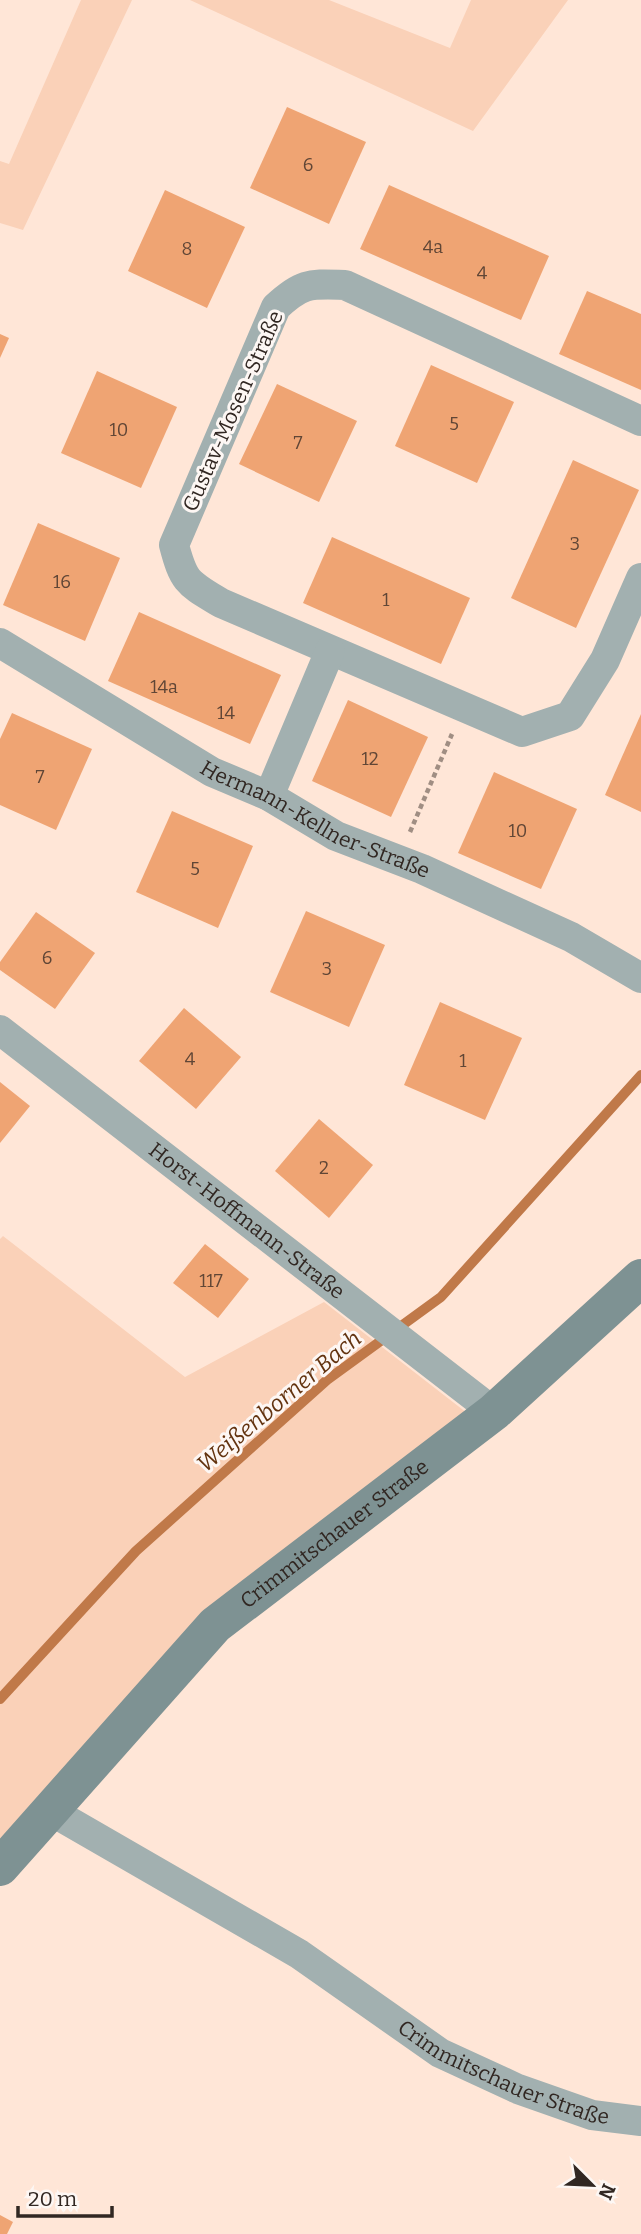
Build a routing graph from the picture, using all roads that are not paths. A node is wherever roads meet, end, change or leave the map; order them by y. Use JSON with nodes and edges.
{"nodes":[{"id":1,"x":641,"y":421,"type":"edge"},
{"id":2,"x":641,"y":578,"type":"edge"},
{"id":3,"x":0,"y":643,"type":"edge"},
{"id":4,"x":330,"y":651,"type":"junction"},
{"id":5,"x":270,"y":796,"type":"junction"},
{"id":6,"x":641,"y":978,"type":"edge"},
{"id":7,"x":0,"y":1030,"type":"edge"},
{"id":8,"x":641,"y":1278,"type":"edge"},
{"id":9,"x":494,"y":1412,"type":"junction"},
{"id":10,"x":51,"y":1811,"type":"junction"},
{"id":11,"x":0,"y":1867,"type":"edge"},
{"id":12,"x":641,"y":2121,"type":"edge"}],
"edges":[{"from":1,"to":4,"type":"street","name":"Gustav-Mosen-Straße"},
{"from":2,"to":4,"type":"street","name":"Gustav-Mosen-Straße"},
{"from":3,"to":5,"type":"street","name":"Hermann-Kellner-Straße"},
{"from":4,"to":5,"type":"street"},
{"from":5,"to":6,"type":"street","name":"Hermann-Kellner-Straße"},
{"from":7,"to":9,"type":"street","name":"Horst-Hoffmann-Straße"},
{"from":8,"to":9,"type":"main road","name":"Crimmitschauer Straße"},
{"from":9,"to":10,"type":"main road","name":"Crimmitschauer Straße"},
{"from":10,"to":11,"type":"main road","name":"Crimmitschauer Straße"},
{"from":10,"to":12,"type":"street","name":"Crimmitschauer Straße"}]}
